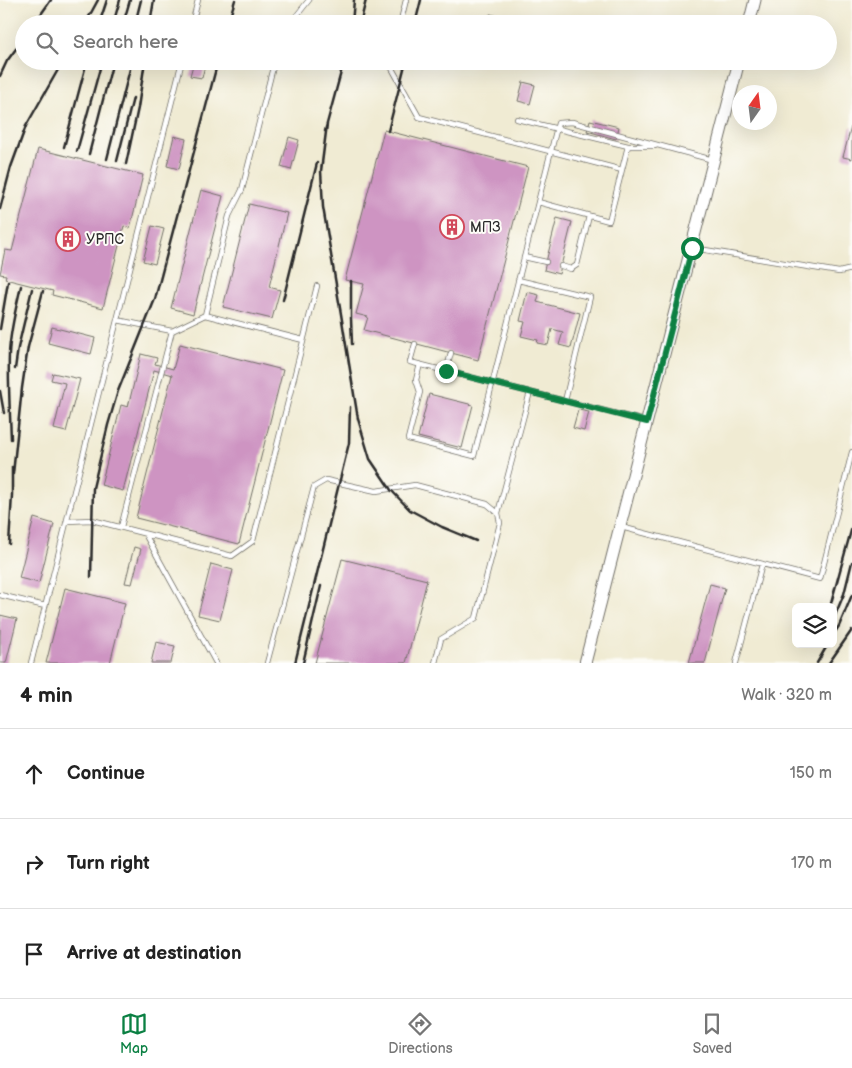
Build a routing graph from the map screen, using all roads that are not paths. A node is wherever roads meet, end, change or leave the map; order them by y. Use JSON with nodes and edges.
{"nodes":[{"id":1,"x":198,"y":0,"type":"edge"},
{"id":2,"x":308,"y":0,"type":"edge"},
{"id":3,"x":406,"y":0,"type":"edge"},
{"id":4,"x":755,"y":0,"type":"edge"},
{"id":5,"x":194,"y":15,"type":"edge"},
{"id":6,"x":297,"y":15,"type":"edge"},
{"id":7,"x":402,"y":15,"type":"edge"},
{"id":8,"x":751,"y":15,"type":"edge"},
{"id":9,"x":180,"y":70,"type":"edge"},
{"id":10,"x":272,"y":70,"type":"edge"},
{"id":11,"x":393,"y":70,"type":"edge"},
{"id":12,"x":737,"y":70,"type":"edge"},
{"id":13,"x":517,"y":119,"type":"dead end"},
{"id":14,"x":556,"y":128,"type":"junction"},
{"id":15,"x":628,"y":146,"type":"junction"},
{"id":16,"x":660,"y":146,"type":"junction"},
{"id":17,"x":550,"y":152,"type":"junction"},
{"id":18,"x":714,"y":160,"type":"junction"},
{"id":19,"x":622,"y":170,"type":"junction"},
{"id":20,"x":538,"y":202,"type":"junction"},
{"id":21,"x":589,"y":216,"type":"junction"},
{"id":22,"x":692,"y":248,"type":"junction"},
{"id":23,"x":524,"y":257,"type":"junction"},
{"id":24,"x":546,"y":262,"type":"dead end"},
{"id":25,"x":561,"y":266,"type":"dead end"},
{"id":26,"x":852,"y":269,"type":"edge"},
{"id":27,"x":518,"y":280,"type":"junction"},
{"id":28,"x":317,"y":286,"type":"dead end"},
{"id":29,"x":205,"y":315,"type":"junction"},
{"id":30,"x":117,"y":320,"type":"junction"},
{"id":31,"x":172,"y":331,"type":"junction"},
{"id":32,"x":303,"y":340,"type":"junction"},
{"id":33,"x":415,"y":344,"type":"dead end"},
{"id":34,"x":451,"y":353,"type":"dead end"},
{"id":35,"x":420,"y":364,"type":"junction"},
{"id":36,"x":446,"y":371,"type":"junction"},
{"id":37,"x":492,"y":382,"type":"junction"},
{"id":38,"x":530,"y":392,"type":"junction"},
{"id":39,"x":565,"y":401,"type":"junction"},
{"id":40,"x":647,"y":422,"type":"junction"},
{"id":41,"x":852,"y":452,"type":"edge"},
{"id":42,"x":498,"y":513,"type":"junction"},
{"id":43,"x":66,"y":520,"type":"junction"},
{"id":44,"x":121,"y":527,"type":"junction"},
{"id":45,"x":620,"y":527,"type":"junction"},
{"id":46,"x":146,"y":534,"type":"junction"},
{"id":47,"x":762,"y":564,"type":"junction"},
{"id":48,"x":0,"y":595,"type":"edge"},
{"id":49,"x":45,"y":606,"type":"junction"},
{"id":50,"x":31,"y":663,"type":"edge"},
{"id":51,"x":216,"y":663,"type":"edge"},
{"id":52,"x":267,"y":663,"type":"edge"},
{"id":53,"x":435,"y":663,"type":"edge"},
{"id":54,"x":585,"y":663,"type":"edge"},
{"id":55,"x":736,"y":663,"type":"edge"}],
"edges":[{"from":1,"to":5,"type":"lane"},
{"from":2,"to":6,"type":"lane"},
{"from":3,"to":7,"type":"lane"},
{"from":4,"to":8,"type":"street"},
{"from":9,"to":30,"type":"lane"},
{"from":10,"to":29,"type":"lane"},
{"from":11,"to":17,"type":"lane"},
{"from":12,"to":18,"type":"street"},
{"from":13,"to":14,"type":"lane"},
{"from":14,"to":15,"type":"lane"},
{"from":14,"to":16,"type":"lane"},
{"from":14,"to":17,"type":"lane"},
{"from":15,"to":16,"type":"lane"},
{"from":15,"to":19,"type":"lane"},
{"from":16,"to":18,"type":"lane"},
{"from":17,"to":19,"type":"lane"},
{"from":17,"to":20,"type":"lane"},
{"from":18,"to":22,"type":"street"},
{"from":19,"to":21,"type":"lane"},
{"from":20,"to":21,"type":"lane"},
{"from":20,"to":23,"type":"lane"},
{"from":21,"to":25,"type":"lane"},
{"from":22,"to":26,"type":"lane"},
{"from":22,"to":40,"type":"street"},
{"from":23,"to":24,"type":"lane"},
{"from":23,"to":27,"type":"lane"},
{"from":27,"to":37,"type":"lane"},
{"from":27,"to":39,"type":"lane"},
{"from":28,"to":32,"type":"lane"},
{"from":29,"to":31,"type":"lane"},
{"from":29,"to":32,"type":"lane"},
{"from":30,"to":31,"type":"lane"},
{"from":30,"to":43,"type":"lane"},
{"from":31,"to":44,"type":"lane"},
{"from":32,"to":46,"type":"lane"},
{"from":33,"to":35,"type":"lane"},
{"from":34,"to":36,"type":"lane"},
{"from":35,"to":36,"type":"lane"},
{"from":35,"to":37,"type":"lane"},
{"from":36,"to":37,"type":"lane"},
{"from":37,"to":38,"type":"lane"},
{"from":38,"to":39,"type":"lane"},
{"from":38,"to":42,"type":"lane"},
{"from":39,"to":40,"type":"lane"},
{"from":40,"to":45,"type":"street"},
{"from":41,"to":47,"type":"lane"},
{"from":42,"to":52,"type":"lane"},
{"from":42,"to":53,"type":"lane"},
{"from":43,"to":44,"type":"lane"},
{"from":43,"to":49,"type":"lane"},
{"from":44,"to":46,"type":"lane"},
{"from":45,"to":47,"type":"lane"},
{"from":45,"to":54,"type":"street"},
{"from":46,"to":51,"type":"lane"},
{"from":47,"to":55,"type":"lane"},
{"from":48,"to":49,"type":"lane"},
{"from":49,"to":50,"type":"lane"}]}
